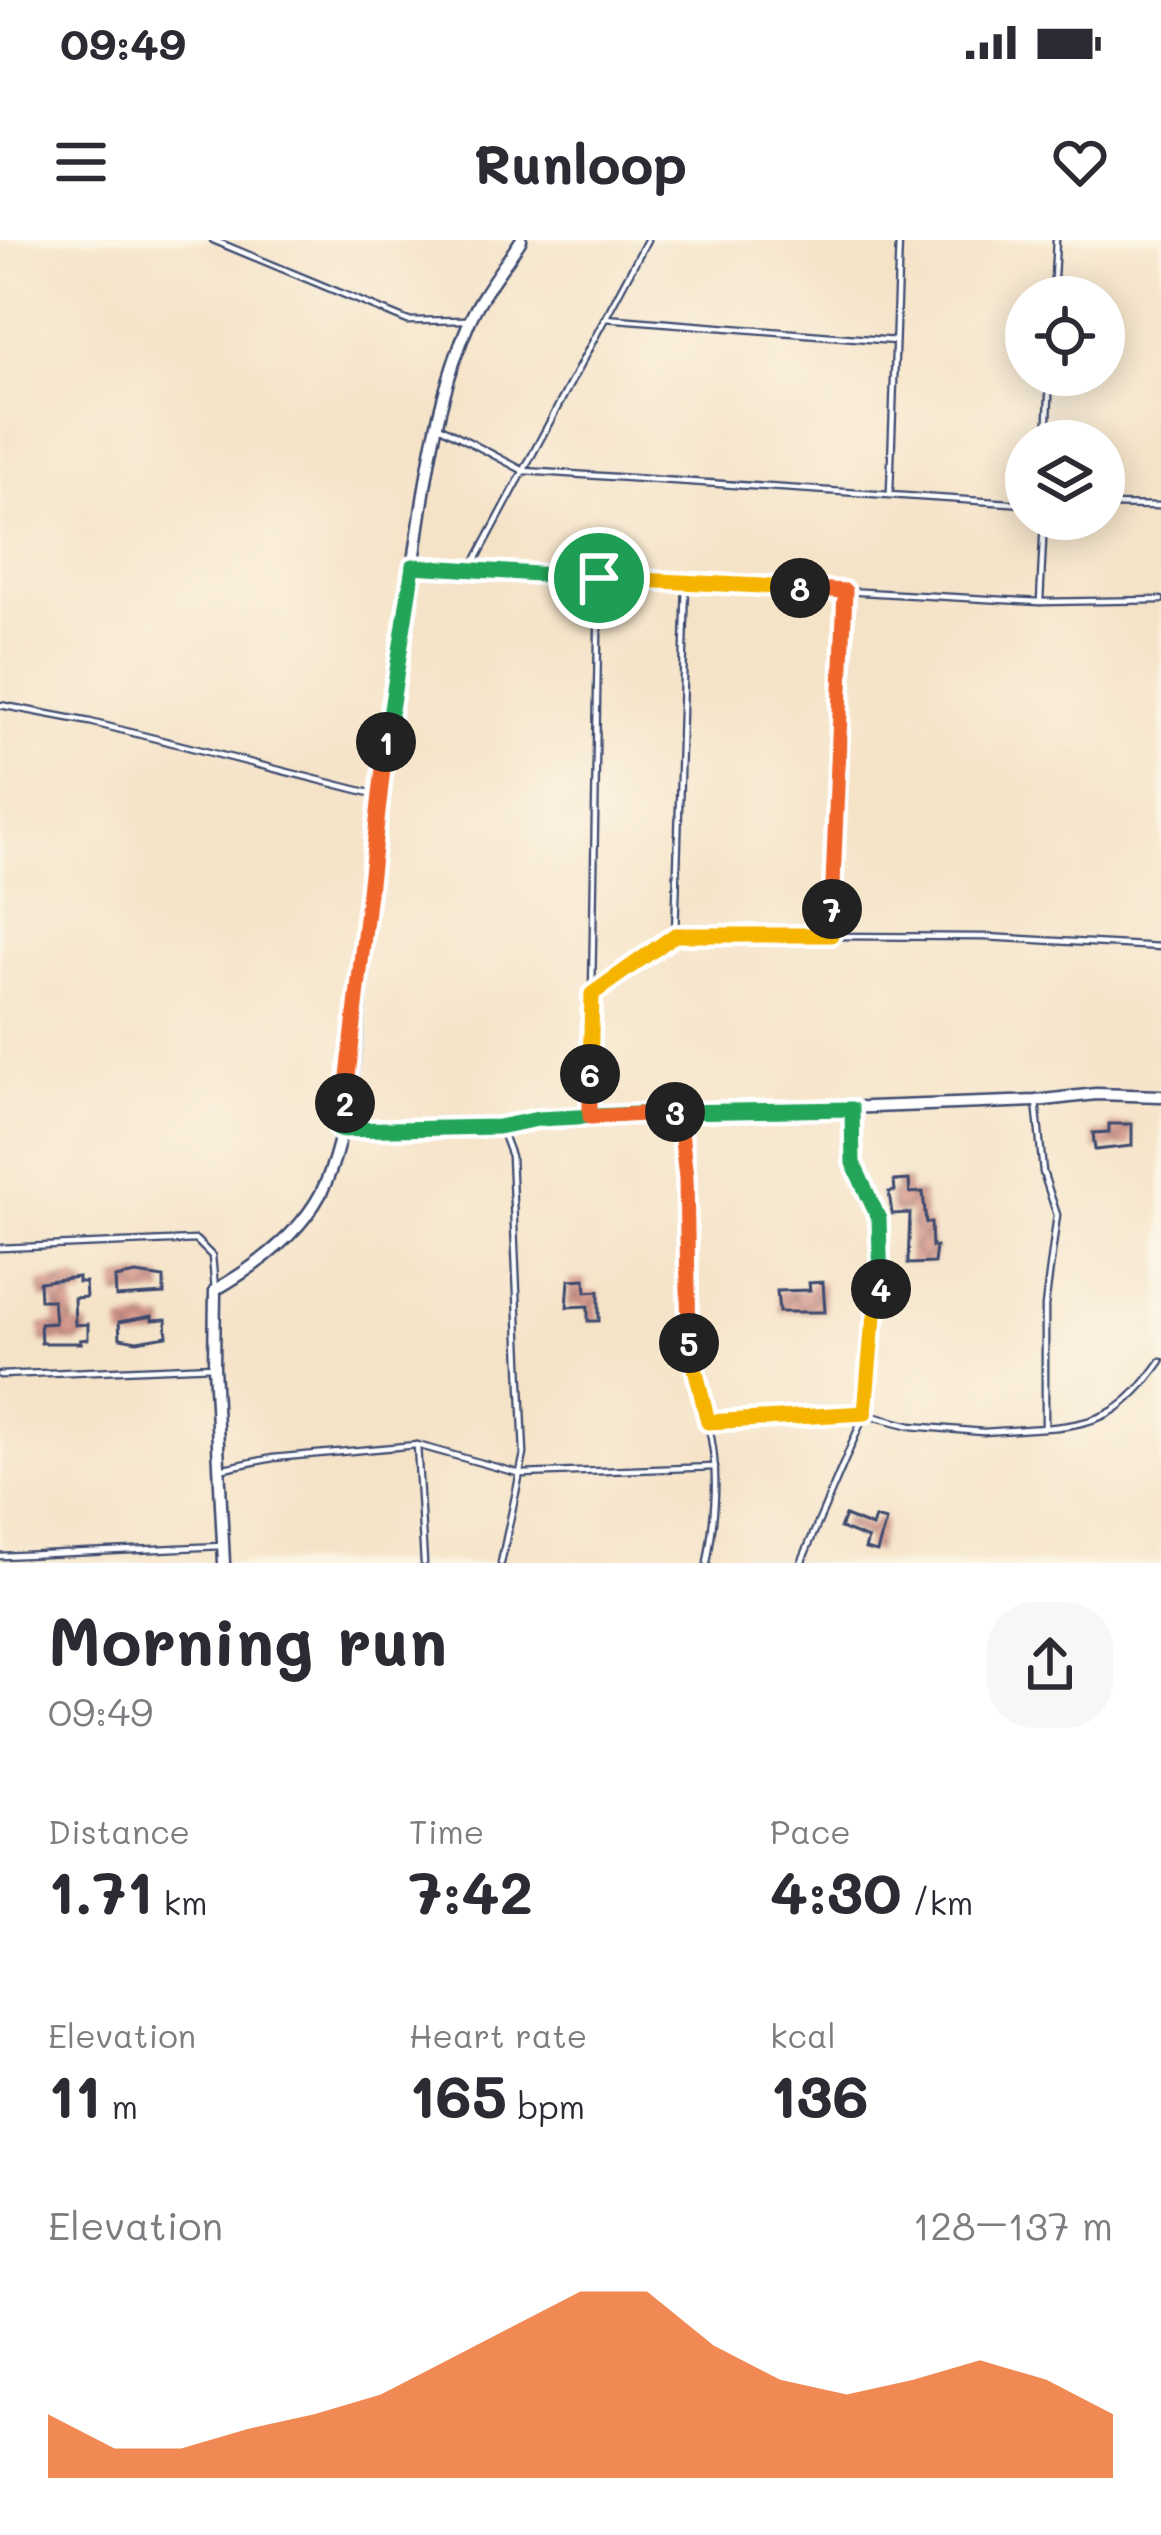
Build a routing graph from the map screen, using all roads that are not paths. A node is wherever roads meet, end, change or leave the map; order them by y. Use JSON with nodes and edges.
{"nodes":[{"id":1,"x":213,"y":240,"type":"edge"},
{"id":2,"x":521,"y":240,"type":"edge"},
{"id":3,"x":647,"y":240,"type":"edge"},
{"id":4,"x":899,"y":240,"type":"edge"},
{"id":5,"x":1056,"y":240,"type":"edge"},
{"id":6,"x":1055,"y":276,"type":"edge"},
{"id":7,"x":605,"y":318,"type":"junction"},
{"id":8,"x":469,"y":320,"type":"junction"},
{"id":9,"x":896,"y":340,"type":"junction"},
{"id":10,"x":434,"y":424,"type":"junction"},
{"id":11,"x":524,"y":471,"type":"junction"},
{"id":12,"x":890,"y":495,"type":"junction"},
{"id":13,"x":1005,"y":503,"type":"edge"},
{"id":14,"x":1125,"y":506,"type":"edge"},
{"id":15,"x":1161,"y":506,"type":"edge"},
{"id":16,"x":1043,"y":540,"type":"edge"},
{"id":17,"x":413,"y":566,"type":"junction"},
{"id":18,"x":470,"y":571,"type":"junction"},
{"id":19,"x":599,"y":578,"type":"junction"},
{"id":20,"x":686,"y":583,"type":"junction"},
{"id":21,"x":845,"y":591,"type":"junction"},
{"id":22,"x":1161,"y":600,"type":"edge"},
{"id":23,"x":1040,"y":602,"type":"junction"},
{"id":24,"x":0,"y":706,"type":"edge"},
{"id":25,"x":378,"y":795,"type":"junction"},
{"id":26,"x":675,"y":935,"type":"junction"},
{"id":27,"x":831,"y":935,"type":"junction"},
{"id":28,"x":1161,"y":947,"type":"edge"},
{"id":29,"x":592,"y":994,"type":"junction"},
{"id":30,"x":1161,"y":1096,"type":"edge"},
{"id":31,"x":1036,"y":1100,"type":"junction"},
{"id":32,"x":852,"y":1109,"type":"junction"},
{"id":33,"x":679,"y":1112,"type":"junction"},
{"id":34,"x":590,"y":1117,"type":"junction"},
{"id":35,"x":498,"y":1127,"type":"junction"},
{"id":36,"x":339,"y":1130,"type":"junction"},
{"id":37,"x":0,"y":1248,"type":"edge"},
{"id":38,"x":215,"y":1290,"type":"junction"},
{"id":39,"x":1161,"y":1361,"type":"edge"},
{"id":40,"x":214,"y":1366,"type":"junction"},
{"id":41,"x":0,"y":1375,"type":"edge"},
{"id":42,"x":865,"y":1413,"type":"junction"},
{"id":43,"x":708,"y":1422,"type":"junction"},
{"id":44,"x":1045,"y":1428,"type":"junction"},
{"id":45,"x":417,"y":1445,"type":"junction"},
{"id":46,"x":715,"y":1467,"type":"junction"},
{"id":47,"x":219,"y":1469,"type":"junction"},
{"id":48,"x":521,"y":1474,"type":"junction"},
{"id":49,"x":223,"y":1546,"type":"junction"},
{"id":50,"x":0,"y":1556,"type":"edge"},
{"id":51,"x":224,"y":1563,"type":"edge"},
{"id":52,"x":424,"y":1563,"type":"edge"},
{"id":53,"x":501,"y":1563,"type":"edge"},
{"id":54,"x":707,"y":1563,"type":"edge"},
{"id":55,"x":801,"y":1563,"type":"edge"}],
"edges":[{"from":1,"to":8,"type":"lane"},
{"from":2,"to":8,"type":"street"},
{"from":3,"to":7,"type":"lane"},
{"from":4,"to":9,"type":"lane"},
{"from":5,"to":6,"type":"lane"},
{"from":7,"to":9,"type":"lane"},
{"from":7,"to":11,"type":"lane"},
{"from":8,"to":10,"type":"street"},
{"from":9,"to":12,"type":"lane"},
{"from":10,"to":11,"type":"lane"},
{"from":10,"to":17,"type":"street"},
{"from":11,"to":12,"type":"lane"},
{"from":11,"to":18,"type":"lane"},
{"from":12,"to":13,"type":"lane"},
{"from":14,"to":15,"type":"lane"},
{"from":16,"to":23,"type":"lane"},
{"from":17,"to":18,"type":"lane"},
{"from":17,"to":25,"type":"street"},
{"from":18,"to":19,"type":"lane"},
{"from":19,"to":20,"type":"lane"},
{"from":19,"to":29,"type":"lane"},
{"from":20,"to":21,"type":"lane"},
{"from":20,"to":26,"type":"lane"},
{"from":21,"to":23,"type":"lane"},
{"from":21,"to":27,"type":"lane"},
{"from":22,"to":23,"type":"lane"},
{"from":24,"to":25,"type":"lane"},
{"from":25,"to":36,"type":"street"},
{"from":26,"to":27,"type":"lane"},
{"from":26,"to":29,"type":"lane"},
{"from":27,"to":28,"type":"lane"},
{"from":29,"to":34,"type":"lane"},
{"from":30,"to":31,"type":"street"},
{"from":31,"to":32,"type":"street"},
{"from":31,"to":44,"type":"lane"},
{"from":32,"to":33,"type":"street"},
{"from":32,"to":42,"type":"lane"},
{"from":33,"to":34,"type":"street"},
{"from":33,"to":43,"type":"lane"},
{"from":34,"to":35,"type":"street"},
{"from":35,"to":36,"type":"street"},
{"from":35,"to":48,"type":"lane"},
{"from":36,"to":38,"type":"street"},
{"from":37,"to":38,"type":"lane"},
{"from":38,"to":40,"type":"street"},
{"from":39,"to":44,"type":"lane"},
{"from":40,"to":41,"type":"lane"},
{"from":40,"to":47,"type":"street"},
{"from":42,"to":43,"type":"lane"},
{"from":42,"to":44,"type":"lane"},
{"from":42,"to":55,"type":"lane"},
{"from":43,"to":46,"type":"lane"},
{"from":45,"to":47,"type":"lane"},
{"from":45,"to":48,"type":"lane"},
{"from":45,"to":52,"type":"lane"},
{"from":46,"to":48,"type":"lane"},
{"from":46,"to":54,"type":"lane"},
{"from":47,"to":49,"type":"street"},
{"from":48,"to":53,"type":"lane"},
{"from":49,"to":50,"type":"lane"},
{"from":49,"to":51,"type":"street"}]}
